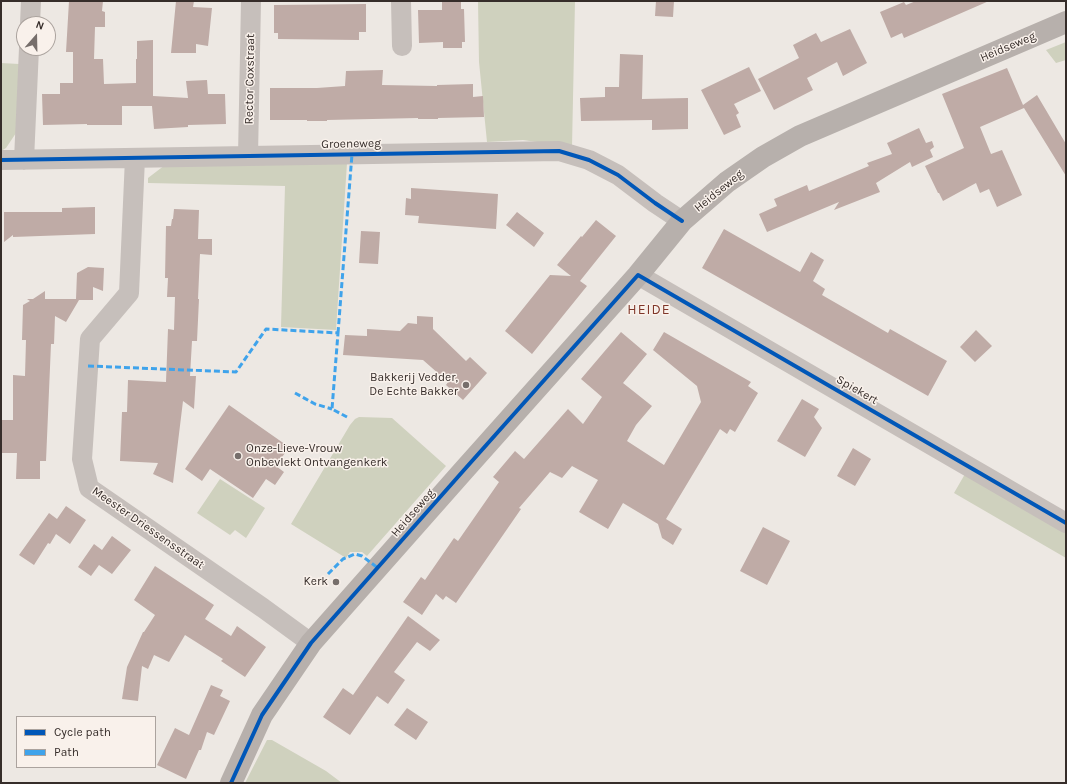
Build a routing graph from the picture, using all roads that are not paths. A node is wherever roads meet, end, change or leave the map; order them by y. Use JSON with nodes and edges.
{"nodes":[{"id":1,"x":31,"y":1,"type":"edge"},
{"id":2,"x":251,"y":1,"type":"edge"},
{"id":3,"x":401,"y":1,"type":"edge"},
{"id":4,"x":30,"y":16,"type":"edge"},
{"id":5,"x":1066,"y":22,"type":"edge"},
{"id":6,"x":402,"y":46,"type":"dead end"},
{"id":7,"x":29,"y":56,"type":"edge"},
{"id":8,"x":248,"y":156,"type":"junction"},
{"id":9,"x":135,"y":158,"type":"junction"},
{"id":10,"x":1,"y":160,"type":"edge"},
{"id":11,"x":24,"y":160,"type":"junction"},
{"id":12,"x":682,"y":221,"type":"junction"},
{"id":13,"x":638,"y":276,"type":"junction"},
{"id":14,"x":1066,"y":523,"type":"edge"},
{"id":15,"x":311,"y":643,"type":"junction"},
{"id":16,"x":231,"y":783,"type":"edge"}],
"edges":[{"from":1,"to":4,"type":"street"},
{"from":2,"to":8,"type":"street","name":"Rector Coxstraat"},
{"from":3,"to":6,"type":"street"},
{"from":5,"to":12,"type":"street","name":"Heidseweg"},
{"from":7,"to":11,"type":"street"},
{"from":8,"to":9,"type":"street","name":"Groeneweg"},
{"from":8,"to":12,"type":"street","name":"Groeneweg"},
{"from":9,"to":11,"type":"street","name":"Groeneweg"},
{"from":9,"to":15,"type":"street","name":"Meester Driessensstraat"},
{"from":10,"to":11,"type":"street","name":"Groeneweg"},
{"from":12,"to":13,"type":"street","name":"Heidseweg"},
{"from":13,"to":14,"type":"street","name":"Spiekert"},
{"from":13,"to":15,"type":"street","name":"Heidseweg"},
{"from":15,"to":16,"type":"street","name":"Heidseweg"}]}
